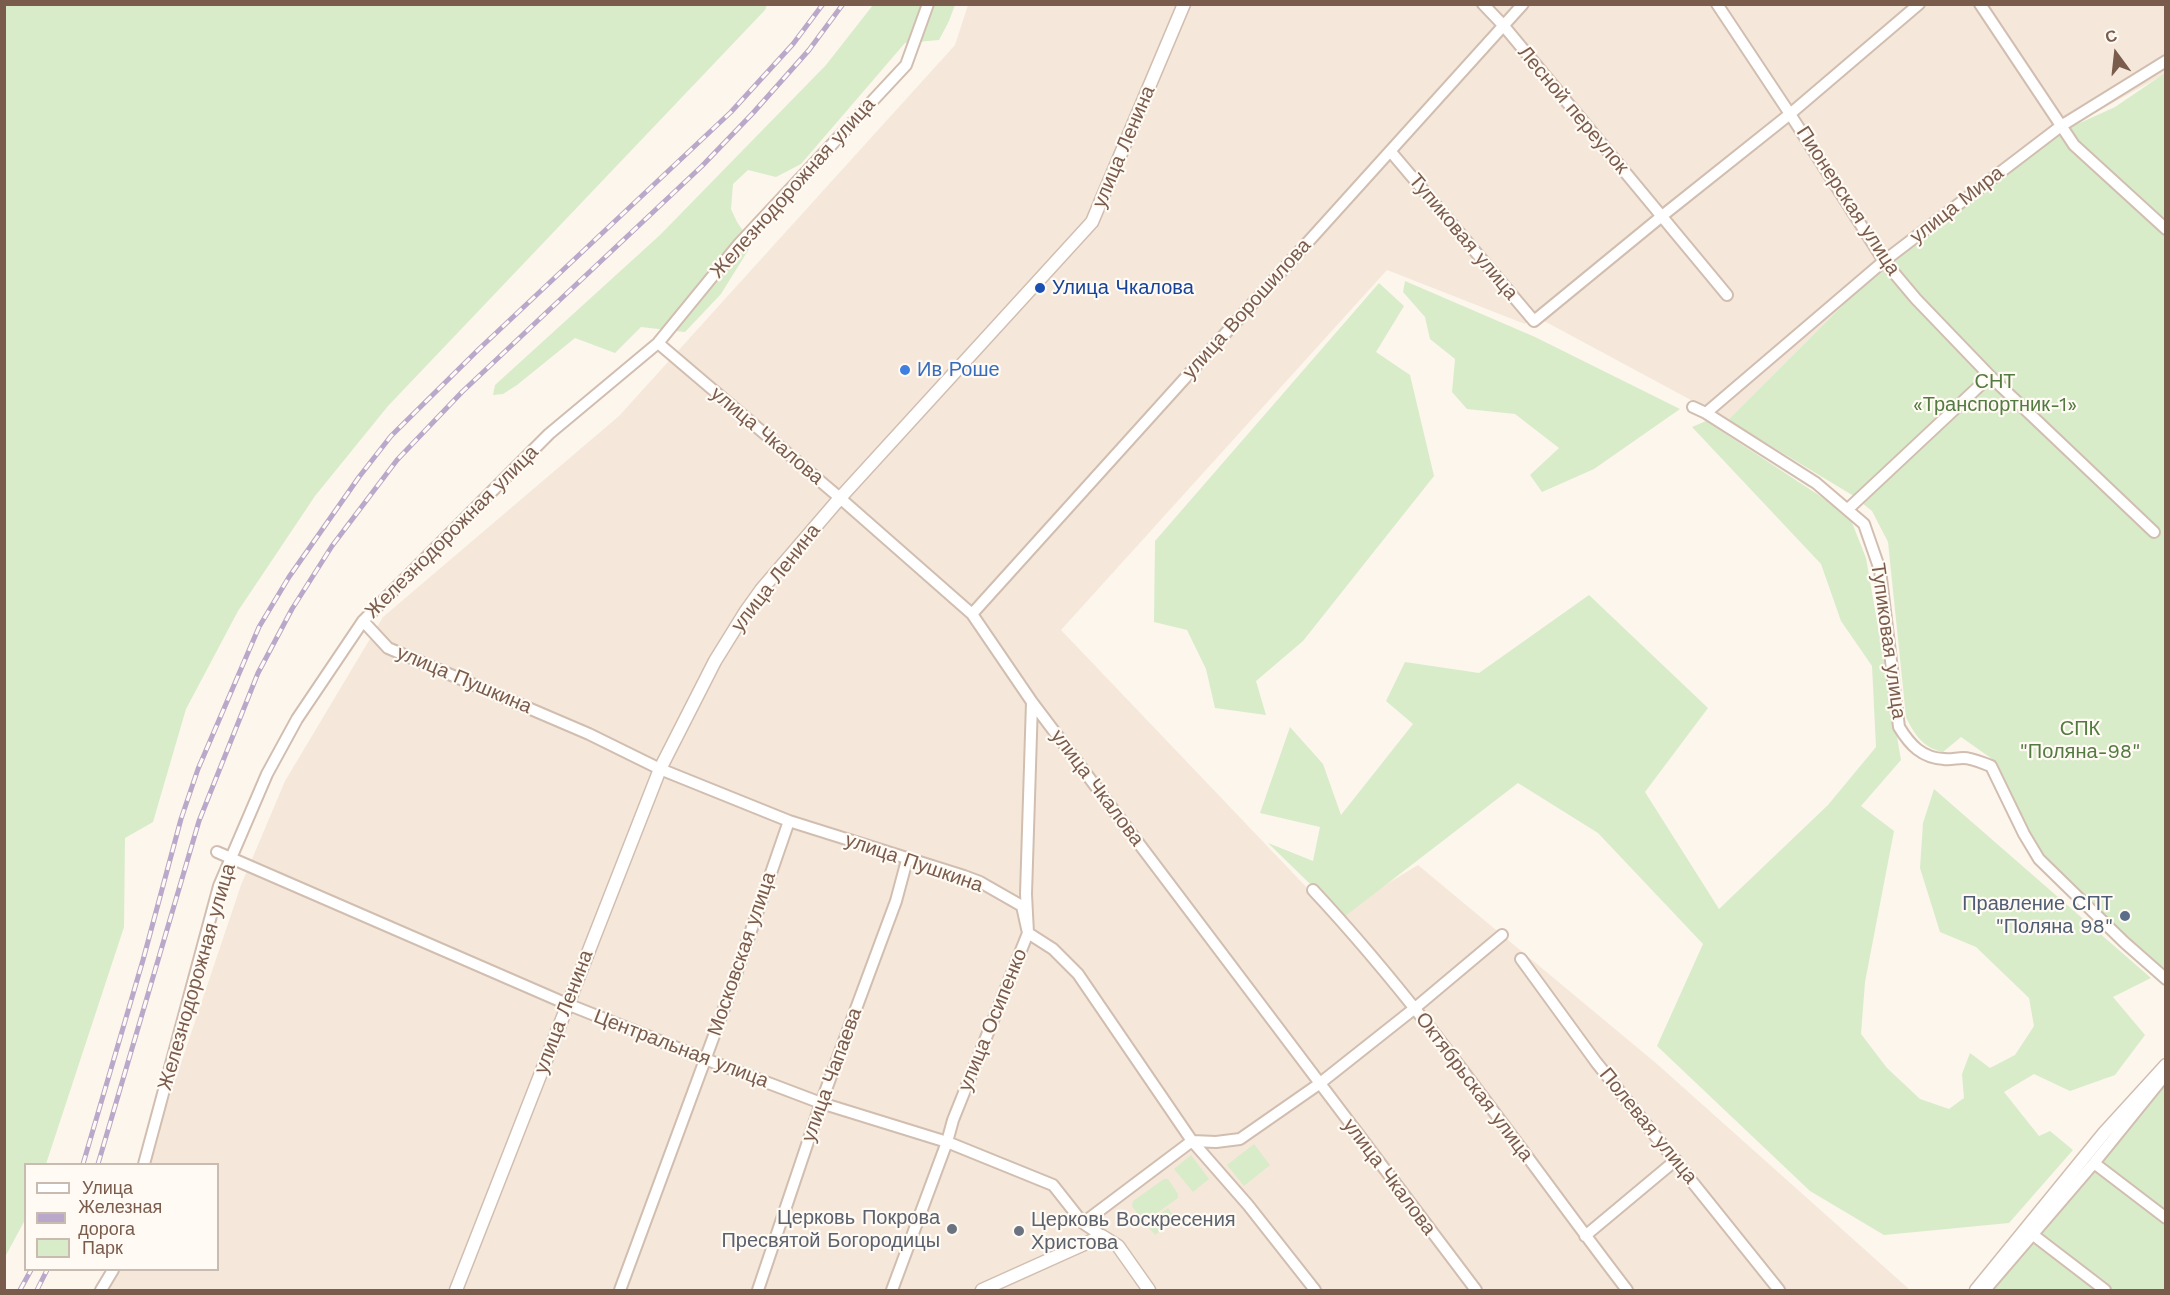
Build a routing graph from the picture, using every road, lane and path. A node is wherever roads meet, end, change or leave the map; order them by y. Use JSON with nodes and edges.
{"nodes":[{"id":1,"x":928,"y":4,"type":"edge"},
{"id":2,"x":1184,"y":4,"type":"edge"},
{"id":3,"x":1483,"y":4,"type":"edge"},
{"id":4,"x":1524,"y":4,"type":"edge"},
{"id":5,"x":1717,"y":4,"type":"edge"},
{"id":6,"x":1919,"y":4,"type":"edge"},
{"id":7,"x":1980,"y":4,"type":"edge"},
{"id":8,"x":1503,"y":26,"type":"junction"},
{"id":9,"x":2166,"y":61,"type":"edge"},
{"id":10,"x":1790,"y":114,"type":"junction"},
{"id":11,"x":2061,"y":126,"type":"junction"},
{"id":12,"x":1391,"y":152,"type":"junction"},
{"id":13,"x":1662,"y":216,"type":"junction"},
{"id":14,"x":2166,"y":229,"type":"edge"},
{"id":15,"x":1884,"y":261,"type":"junction"},
{"id":16,"x":1727,"y":295,"type":"dead end"},
{"id":17,"x":658,"y":344,"type":"junction"},
{"id":18,"x":1990,"y":376,"type":"junction"},
{"id":19,"x":1693,"y":407,"type":"dead end"},
{"id":20,"x":1706,"y":413,"type":"junction"},
{"id":21,"x":840,"y":498,"type":"junction"},
{"id":22,"x":1848,"y":509,"type":"junction"},
{"id":23,"x":2154,"y":532,"type":"dead end"},
{"id":24,"x":972,"y":614,"type":"junction"},
{"id":25,"x":363,"y":621,"type":"junction"},
{"id":26,"x":1032,"y":702,"type":"junction"},
{"id":27,"x":660,"y":769,"type":"junction"},
{"id":28,"x":789,"y":820,"type":"junction"},
{"id":29,"x":218,"y":852,"type":"dead end"},
{"id":30,"x":230,"y":859,"type":"junction"},
{"id":31,"x":907,"y":860,"type":"junction"},
{"id":32,"x":1313,"y":890,"type":"dead end"},
{"id":33,"x":1028,"y":933,"type":"junction"},
{"id":34,"x":1502,"y":935,"type":"dead end"},
{"id":35,"x":1521,"y":958,"type":"dead end"},
{"id":36,"x":2166,"y":979,"type":"edge"},
{"id":37,"x":567,"y":1004,"type":"junction"},
{"id":38,"x":1415,"y":1008,"type":"junction"},
{"id":39,"x":705,"y":1059,"type":"junction"},
{"id":40,"x":2166,"y":1065,"type":"edge"},
{"id":41,"x":2166,"y":1074,"type":"edge"},
{"id":42,"x":1319,"y":1084,"type":"junction"},
{"id":43,"x":2156,"y":1086,"type":"junction"},
{"id":44,"x":2166,"y":1094,"type":"edge"},
{"id":45,"x":821,"y":1103,"type":"junction"},
{"id":46,"x":1192,"y":1141,"type":"junction"},
{"id":47,"x":947,"y":1142,"type":"junction"},
{"id":48,"x":1676,"y":1160,"type":"junction"},
{"id":49,"x":144,"y":1163,"type":"edge"},
{"id":50,"x":2094,"y":1163,"type":"junction"},
{"id":51,"x":2166,"y":1218,"type":"edge"},
{"id":52,"x":1083,"y":1223,"type":"junction"},
{"id":53,"x":2032,"y":1234,"type":"junction"},
{"id":54,"x":1102,"y":1236,"type":"junction"},
{"id":55,"x":1586,"y":1236,"type":"junction"},
{"id":56,"x":112,"y":1271,"type":"edge"},
{"id":57,"x":101,"y":1290,"type":"edge"},
{"id":58,"x":456,"y":1290,"type":"edge"},
{"id":59,"x":620,"y":1290,"type":"edge"},
{"id":60,"x":758,"y":1290,"type":"edge"},
{"id":61,"x":892,"y":1290,"type":"edge"},
{"id":62,"x":982,"y":1290,"type":"edge"},
{"id":63,"x":1149,"y":1290,"type":"edge"},
{"id":64,"x":1315,"y":1290,"type":"edge"},
{"id":65,"x":1476,"y":1290,"type":"edge"},
{"id":66,"x":1627,"y":1290,"type":"edge"},
{"id":67,"x":1779,"y":1290,"type":"edge"},
{"id":68,"x":1976,"y":1290,"type":"edge"},
{"id":69,"x":1985,"y":1290,"type":"edge"},
{"id":70,"x":2105,"y":1290,"type":"edge"}],
"edges":[{"from":1,"to":17,"type":"street","name":"Железнодорожная улица"},
{"from":2,"to":21,"type":"street","name":"улица Ленина"},
{"from":3,"to":8,"type":"street","name":"Лесной переулок"},
{"from":4,"to":8,"type":"street","name":"улица Ворошилова"},
{"from":5,"to":10,"type":"street","name":"Пионерская улица"},
{"from":6,"to":10,"type":"street"},
{"from":7,"to":11,"type":"street"},
{"from":8,"to":12,"type":"street","name":"улица Ворошилова"},
{"from":8,"to":13,"type":"street","name":"Лесной переулок"},
{"from":9,"to":11,"type":"street","name":"улица Мира"},
{"from":10,"to":13,"type":"street"},
{"from":10,"to":15,"type":"street","name":"Пионерская улица"},
{"from":11,"to":14,"type":"street"},
{"from":11,"to":15,"type":"street","name":"улица Мира"},
{"from":12,"to":13,"type":"street","name":"Тупиковая улица"},
{"from":12,"to":24,"type":"street","name":"улица Ворошилова"},
{"from":13,"to":16,"type":"street","name":"Лесной переулок"},
{"from":15,"to":18,"type":"street","name":"Пионерская улица"},
{"from":15,"to":20,"type":"street","name":"улица Мира"},
{"from":17,"to":21,"type":"street","name":"улица Чкалова"},
{"from":17,"to":25,"type":"street","name":"Железнодорожная улица"},
{"from":18,"to":22,"type":"street"},
{"from":18,"to":23,"type":"street","name":"Пионерская улица"},
{"from":19,"to":20,"type":"street","name":"Тупиковая улица"},
{"from":20,"to":22,"type":"street","name":"Тупиковая улица"},
{"from":21,"to":24,"type":"street","name":"улица Чкалова"},
{"from":21,"to":27,"type":"street","name":"улица Ленина"},
{"from":22,"to":36,"type":"street","name":"Тупиковая улица"},
{"from":24,"to":26,"type":"street","name":"улица Чкалова"},
{"from":25,"to":27,"type":"street","name":"улица Пушкина"},
{"from":25,"to":30,"type":"street","name":"Железнодорожная улица"},
{"from":26,"to":33,"type":"street","name":"улица Осипенко"},
{"from":26,"to":42,"type":"street","name":"улица Чкалова"},
{"from":27,"to":28,"type":"street","name":"улица Пушкина"},
{"from":27,"to":37,"type":"street","name":"улица Ленина"},
{"from":28,"to":31,"type":"street","name":"улица Пушкина"},
{"from":28,"to":39,"type":"street","name":"Московская улица"},
{"from":29,"to":30,"type":"street","name":"Центральная улица"},
{"from":30,"to":37,"type":"street","name":"Центральная улица"},
{"from":30,"to":49,"type":"street","name":"Железнодорожная улица"},
{"from":31,"to":33,"type":"street","name":"улица Пушкина"},
{"from":31,"to":45,"type":"street","name":"улица Чапаева"},
{"from":32,"to":38,"type":"street","name":"Октябрьская улица"},
{"from":33,"to":46,"type":"street"},
{"from":33,"to":47,"type":"street","name":"улица Осипенко"},
{"from":34,"to":38,"type":"street"},
{"from":35,"to":48,"type":"street","name":"Полевая улица"},
{"from":37,"to":39,"type":"street","name":"Центральная улица"},
{"from":37,"to":58,"type":"street","name":"улица Ленина"},
{"from":38,"to":42,"type":"street"},
{"from":38,"to":55,"type":"street","name":"Октябрьская улица"},
{"from":39,"to":45,"type":"street","name":"Центральная улица"},
{"from":39,"to":59,"type":"street","name":"Московская улица"},
{"from":40,"to":68,"type":"street"},
{"from":41,"to":43,"type":"street"},
{"from":42,"to":46,"type":"street"},
{"from":42,"to":65,"type":"street","name":"улица Чкалова"},
{"from":43,"to":44,"type":"street"},
{"from":43,"to":50,"type":"street"},
{"from":45,"to":47,"type":"street","name":"Центральная улица"},
{"from":45,"to":60,"type":"street","name":"улица Чапаева"},
{"from":46,"to":52,"type":"street"},
{"from":46,"to":64,"type":"street"},
{"from":47,"to":52,"type":"street","name":"Центральная улица"},
{"from":47,"to":61,"type":"street","name":"улица Осипенко"},
{"from":48,"to":55,"type":"street"},
{"from":48,"to":67,"type":"street","name":"Полевая улица"},
{"from":50,"to":51,"type":"street"},
{"from":50,"to":53,"type":"street"},
{"from":52,"to":54,"type":"street","name":"Центральная улица"},
{"from":53,"to":69,"type":"street"},
{"from":53,"to":70,"type":"street"},
{"from":54,"to":62,"type":"street"},
{"from":54,"to":63,"type":"street","name":"Центральная улица"},
{"from":55,"to":66,"type":"street","name":"Октябрьская улица"},
{"from":56,"to":57,"type":"street"}]}
